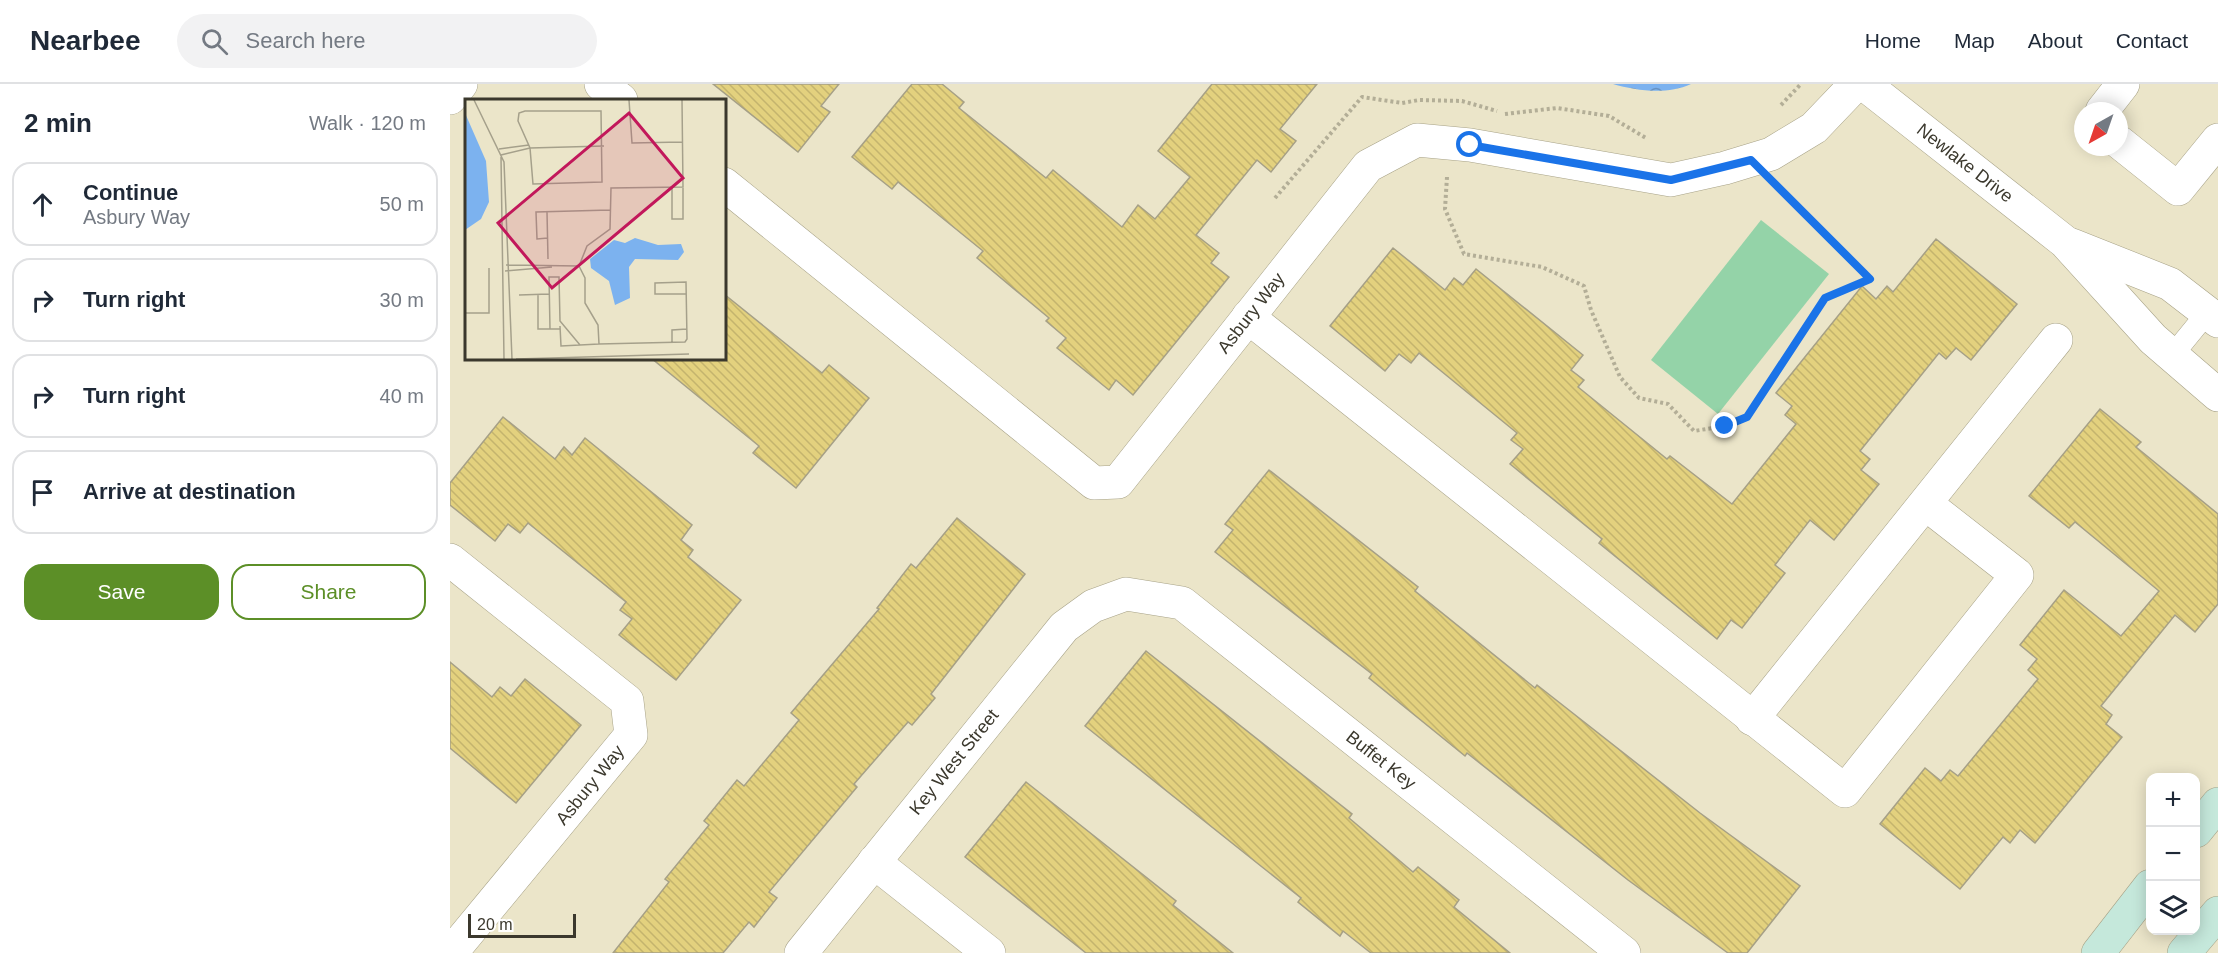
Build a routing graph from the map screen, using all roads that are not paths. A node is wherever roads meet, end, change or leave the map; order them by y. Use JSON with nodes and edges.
{"nodes":[{"id":1,"x":461,"y":84,"type":"edge"},
{"id":2,"x":1856,"y":84,"type":"edge"},
{"id":3,"x":1864,"y":84,"type":"edge"},
{"id":4,"x":2123,"y":84,"type":"edge"},
{"id":5,"x":450,"y":98,"type":"edge"},
{"id":6,"x":2109,"y":102,"type":"edge"},
{"id":7,"x":2218,"y":140,"type":"edge"},
{"id":8,"x":2128,"y":149,"type":"edge"},
{"id":9,"x":726,"y":186,"type":"edge"},
{"id":10,"x":2065,"y":242,"type":"junction"},
{"id":11,"x":1248,"y":317,"type":"junction"},
{"id":12,"x":2213,"y":317,"type":"edge"},
{"id":13,"x":2056,"y":340,"type":"dead end"},
{"id":14,"x":2171,"y":357,"type":"junction"},
{"id":15,"x":2218,"y":395,"type":"edge"},
{"id":16,"x":1926,"y":504,"type":"junction"},
{"id":17,"x":450,"y":560,"type":"edge"},
{"id":18,"x":1126,"y":594,"type":"joint"},
{"id":19,"x":1752,"y":719,"type":"junction"},
{"id":20,"x":2218,"y":804,"type":"edge"},
{"id":21,"x":2199,"y":827,"type":"edge"},
{"id":22,"x":874,"y":862,"type":"junction"},
{"id":23,"x":2146,"y":892,"type":"edge"},
{"id":24,"x":2218,"y":914,"type":"edge"},
{"id":25,"x":451,"y":953,"type":"edge"},
{"id":26,"x":801,"y":953,"type":"edge"},
{"id":27,"x":989,"y":953,"type":"edge"},
{"id":28,"x":1624,"y":953,"type":"edge"},
{"id":29,"x":2098,"y":953,"type":"edge"},
{"id":30,"x":2184,"y":953,"type":"edge"}],
"edges":[{"from":1,"to":5,"type":"street"},
{"from":2,"to":11,"type":"street","name":"Asbury Way"},
{"from":3,"to":10,"type":"street","name":"Newlake Drive"},
{"from":4,"to":6,"type":"street"},
{"from":7,"to":8,"type":"street"},
{"from":9,"to":11,"type":"street","name":"Asbury Way"},
{"from":10,"to":12,"type":"street","name":"Newlake Drive"},
{"from":10,"to":14,"type":"street","name":"Newlake Drive"},
{"from":11,"to":19,"type":"street"},
{"from":12,"to":14,"type":"lane"},
{"from":13,"to":16,"type":"street"},
{"from":14,"to":15,"type":"street","name":"Newlake Drive"},
{"from":16,"to":19,"type":"street"},
{"from":16,"to":19,"type":"street"},
{"from":17,"to":25,"type":"street","name":"Asbury Way"},
{"from":18,"to":22,"type":"street","name":"Key West Street"},
{"from":18,"to":28,"type":"street","name":"Buffet Key"},
{"from":20,"to":21,"type":"street"},
{"from":22,"to":26,"type":"street","name":"Key West Street"},
{"from":22,"to":27,"type":"street"},
{"from":23,"to":29,"type":"street"},
{"from":24,"to":30,"type":"street"}]}
